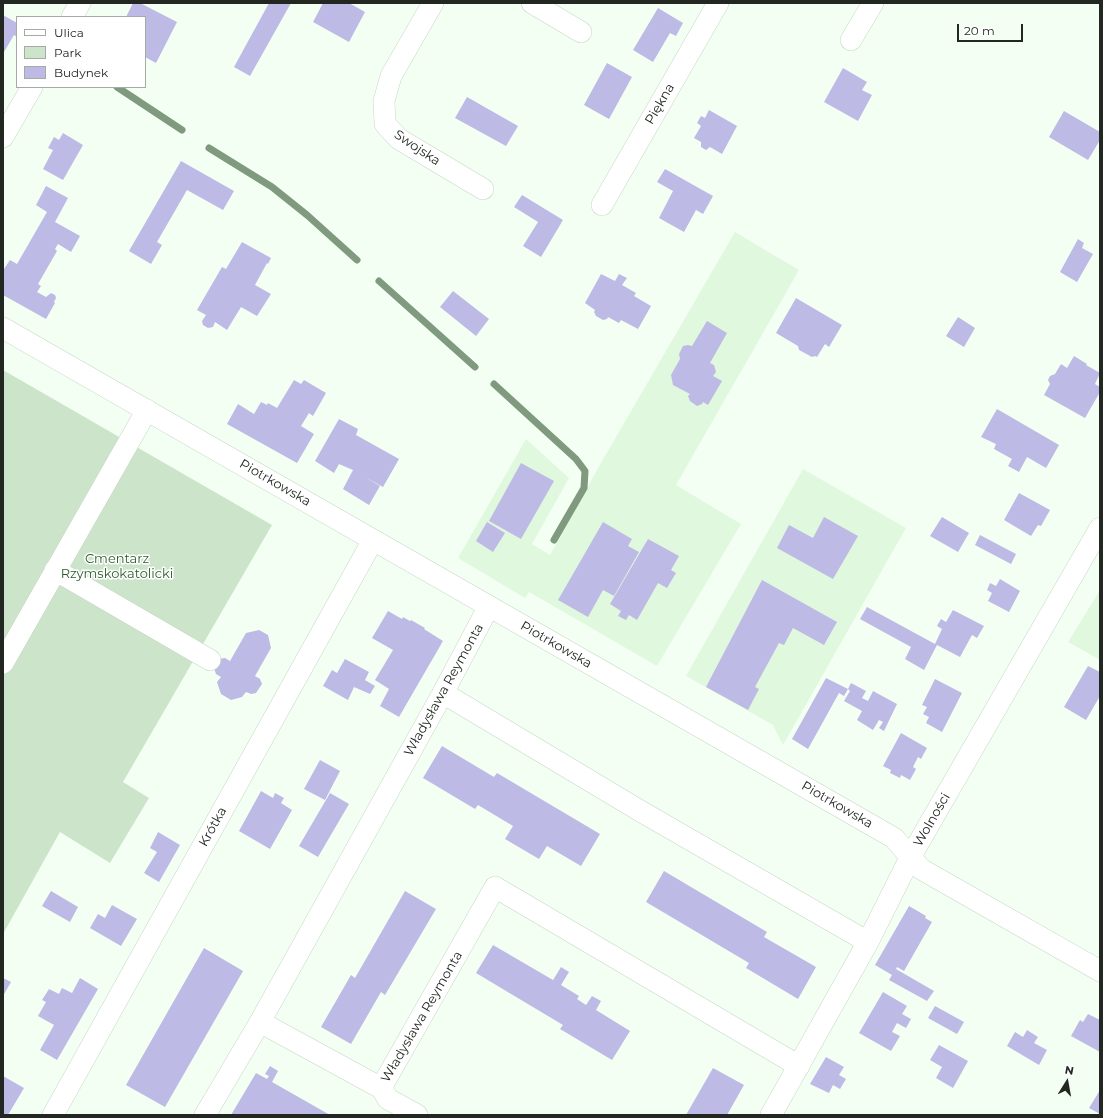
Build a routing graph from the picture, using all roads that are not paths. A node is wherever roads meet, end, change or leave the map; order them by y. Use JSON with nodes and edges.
{"nodes":[{"id":1,"x":80,"y":3,"type":"edge"},
{"id":2,"x":433,"y":3,"type":"edge"},
{"id":3,"x":532,"y":3,"type":"edge"},
{"id":4,"x":718,"y":3,"type":"edge"},
{"id":5,"x":873,"y":3,"type":"edge"},
{"id":6,"x":73,"y":16,"type":"edge"},
{"id":7,"x":580,"y":32,"type":"dead end"},
{"id":8,"x":851,"y":40,"type":"dead end"},
{"id":9,"x":31,"y":88,"type":"edge"},
{"id":10,"x":3,"y":137,"type":"edge"},
{"id":11,"x":483,"y":189,"type":"dead end"},
{"id":12,"x":602,"y":205,"type":"dead end"},
{"id":13,"x":3,"y":328,"type":"edge"},
{"id":14,"x":147,"y":410,"type":"junction"},
{"id":15,"x":1098,"y":536,"type":"edge"},
{"id":16,"x":373,"y":540,"type":"junction"},
{"id":17,"x":55,"y":570,"type":"junction"},
{"id":18,"x":489,"y":606,"type":"junction"},
{"id":19,"x":210,"y":660,"type":"dead end"},
{"id":20,"x":3,"y":662,"type":"edge"},
{"id":21,"x":443,"y":693,"type":"junction"},
{"id":22,"x":911,"y":856,"type":"junction"},
{"id":23,"x":868,"y":942,"type":"junction"},
{"id":24,"x":1100,"y":971,"type":"edge"},
{"id":25,"x":260,"y":1022,"type":"junction"},
{"id":26,"x":799,"y":1066,"type":"junction"},
{"id":27,"x":381,"y":1088,"type":"junction"},
{"id":28,"x":53,"y":1115,"type":"edge"},
{"id":29,"x":205,"y":1115,"type":"edge"},
{"id":30,"x":417,"y":1115,"type":"edge"},
{"id":31,"x":771,"y":1115,"type":"edge"}],
"edges":[{"from":1,"to":6,"type":"street"},
{"from":2,"to":11,"type":"street","name":"Swojska"},
{"from":3,"to":7,"type":"street"},
{"from":4,"to":12,"type":"street","name":"Piękna"},
{"from":5,"to":8,"type":"street"},
{"from":9,"to":10,"type":"street"},
{"from":13,"to":14,"type":"street","name":"Piotrkowska"},
{"from":14,"to":16,"type":"street","name":"Piotrkowska"},
{"from":14,"to":17,"type":"street"},
{"from":15,"to":22,"type":"street","name":"Wolności"},
{"from":16,"to":18,"type":"street","name":"Piotrkowska"},
{"from":16,"to":28,"type":"street","name":"Krótka"},
{"from":17,"to":19,"type":"street"},
{"from":17,"to":20,"type":"street"},
{"from":18,"to":21,"type":"street","name":"Władysława Reymonta"},
{"from":18,"to":22,"type":"street","name":"Piotrkowska"},
{"from":21,"to":23,"type":"street"},
{"from":21,"to":25,"type":"street","name":"Władysława Reymonta"},
{"from":22,"to":23,"type":"street","name":"Wolności"},
{"from":22,"to":24,"type":"street","name":"Piotrkowska"},
{"from":23,"to":26,"type":"street","name":"Wolności"},
{"from":25,"to":27,"type":"street","name":"Władysława Reymonta"},
{"from":25,"to":29,"type":"street"},
{"from":26,"to":27,"type":"street","name":"Władysława Reymonta"},
{"from":26,"to":31,"type":"street","name":"Wolności"},
{"from":27,"to":30,"type":"street"}]}
